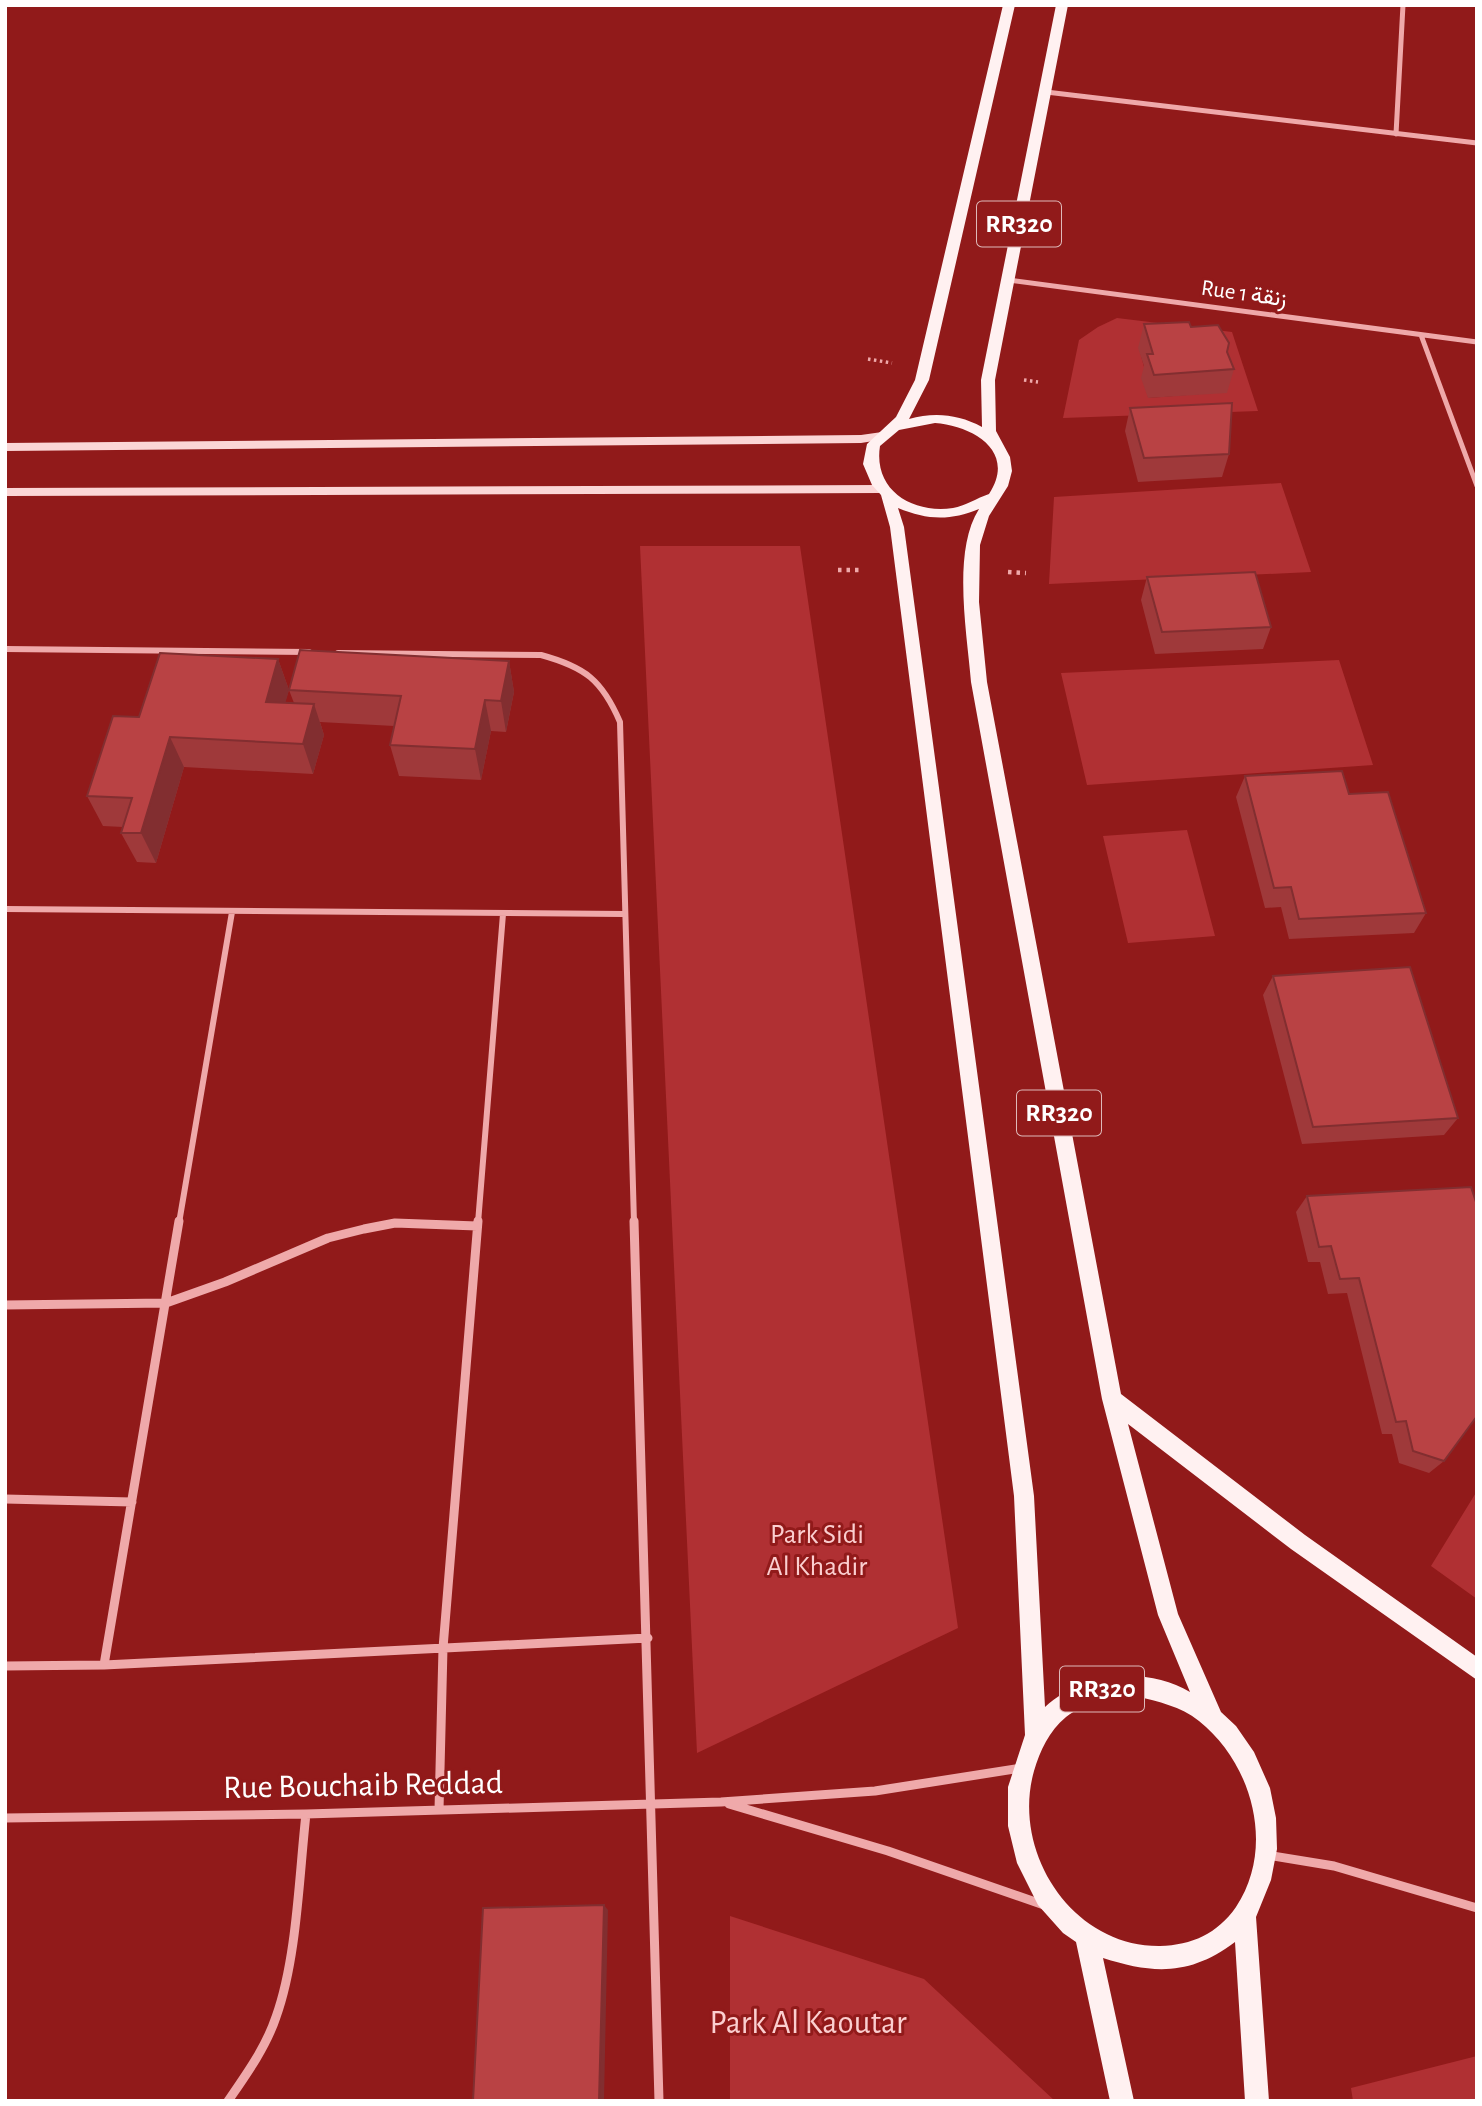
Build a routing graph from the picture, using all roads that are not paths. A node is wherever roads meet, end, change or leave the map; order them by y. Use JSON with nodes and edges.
{"nodes":[{"id":1,"x":1009,"y":5,"type":"edge"},
{"id":2,"x":1062,"y":5,"type":"edge"},
{"id":3,"x":1403,"y":5,"type":"edge"},
{"id":4,"x":1046,"y":92,"type":"junction"},
{"id":5,"x":1396,"y":134,"type":"junction"},
{"id":6,"x":1477,"y":143,"type":"edge"},
{"id":7,"x":1007,"y":280,"type":"junction"},
{"id":8,"x":1421,"y":335,"type":"junction"},
{"id":9,"x":1477,"y":342,"type":"edge"},
{"id":10,"x":886,"y":433,"type":"junction"},
{"id":11,"x":995,"y":443,"type":"junction"},
{"id":12,"x":5,"y":447,"type":"edge"},
{"id":13,"x":1477,"y":486,"type":"edge"},
{"id":14,"x":5,"y":492,"type":"edge"},
{"id":15,"x":883,"y":493,"type":"junction"},
{"id":16,"x":991,"y":498,"type":"junction"},
{"id":17,"x":5,"y":649,"type":"edge"},
{"id":18,"x":319,"y":652,"type":"edge"},
{"id":19,"x":332,"y":653,"type":"edge"},
{"id":20,"x":5,"y":909,"type":"edge"},
{"id":21,"x":232,"y":912,"type":"junction"},
{"id":22,"x":503,"y":914,"type":"junction"},
{"id":23,"x":624,"y":914,"type":"junction"},
{"id":24,"x":477,"y":1226,"type":"junction"},
{"id":25,"x":166,"y":1303,"type":"junction"},
{"id":26,"x":5,"y":1305,"type":"edge"},
{"id":27,"x":1112,"y":1399,"type":"junction"},
{"id":28,"x":5,"y":1499,"type":"edge"},
{"id":29,"x":132,"y":1502,"type":"junction"},
{"id":30,"x":648,"y":1638,"type":"junction"},
{"id":31,"x":443,"y":1648,"type":"junction"},
{"id":32,"x":104,"y":1664,"type":"junction"},
{"id":33,"x":5,"y":1666,"type":"edge"},
{"id":34,"x":1477,"y":1670,"type":"edge"},
{"id":35,"x":1212,"y":1717,"type":"junction"},
{"id":36,"x":1036,"y":1735,"type":"junction"},
{"id":37,"x":1021,"y":1768,"type":"junction"},
{"id":38,"x":721,"y":1802,"type":"junction"},
{"id":39,"x":654,"y":1805,"type":"junction"},
{"id":40,"x":439,"y":1810,"type":"junction"},
{"id":41,"x":306,"y":1814,"type":"junction"},
{"id":42,"x":5,"y":1818,"type":"edge"},
{"id":43,"x":1267,"y":1855,"type":"junction"},
{"id":44,"x":1052,"y":1908,"type":"junction"},
{"id":45,"x":1477,"y":1908,"type":"edge"},
{"id":46,"x":1244,"y":1914,"type":"junction"},
{"id":47,"x":1087,"y":1938,"type":"junction"},
{"id":48,"x":228,"y":2101,"type":"edge"},
{"id":49,"x":659,"y":2101,"type":"edge"},
{"id":50,"x":1122,"y":2101,"type":"edge"},
{"id":51,"x":1257,"y":2101,"type":"edge"}],
"edges":[{"from":1,"to":10,"type":"main road","number":"RR320"},
{"from":2,"to":4,"type":"main road","number":"RR320"},
{"from":3,"to":5,"type":"street"},
{"from":4,"to":5,"type":"street"},
{"from":4,"to":7,"type":"main road","number":"RR320"},
{"from":5,"to":6,"type":"street"},
{"from":7,"to":8,"type":"street","name":"Rue 1 زنقة"},
{"from":7,"to":11,"type":"main road","number":"RR320"},
{"from":8,"to":9,"type":"street","name":"Rue 1 زنقة"},
{"from":8,"to":13,"type":"street"},
{"from":10,"to":11,"type":"main road"},
{"from":10,"to":12,"type":"main road"},
{"from":10,"to":15,"type":"main road","number":"RR320"},
{"from":11,"to":16,"type":"main road","number":"RR320"},
{"from":14,"to":15,"type":"main road"},
{"from":15,"to":16,"type":"main road"},
{"from":15,"to":36,"type":"main road","number":"RR320"},
{"from":16,"to":27,"type":"main road","number":"RR320"},
{"from":17,"to":18,"type":"street"},
{"from":19,"to":23,"type":"street"},
{"from":20,"to":21,"type":"street"},
{"from":21,"to":22,"type":"street"},
{"from":21,"to":25,"type":"street"},
{"from":22,"to":23,"type":"street"},
{"from":22,"to":24,"type":"street"},
{"from":23,"to":30,"type":"street"},
{"from":24,"to":25,"type":"street"},
{"from":24,"to":31,"type":"street"},
{"from":25,"to":26,"type":"street"},
{"from":25,"to":29,"type":"street"},
{"from":27,"to":34,"type":"main road"},
{"from":27,"to":35,"type":"main road","number":"RR320"},
{"from":28,"to":29,"type":"street"},
{"from":29,"to":32,"type":"street"},
{"from":30,"to":31,"type":"street"},
{"from":30,"to":39,"type":"street"},
{"from":31,"to":32,"type":"street"},
{"from":31,"to":40,"type":"street"},
{"from":32,"to":33,"type":"street"},
{"from":35,"to":36,"type":"main road","number":"RR320"},
{"from":35,"to":43,"type":"main road","number":"RR320"},
{"from":36,"to":37,"type":"main road","number":"RR320"},
{"from":37,"to":38,"type":"street","name":"Rue Bouchaib Reddad"},
{"from":37,"to":44,"type":"main road","number":"RR320"},
{"from":38,"to":39,"type":"street","name":"Rue Bouchaib Reddad"},
{"from":38,"to":44,"type":"street","name":"Rue Bouchaib Reddad"},
{"from":39,"to":40,"type":"street","name":"Rue Bouchaib Reddad"},
{"from":39,"to":49,"type":"street"},
{"from":40,"to":41,"type":"street","name":"Rue Bouchaib Reddad"},
{"from":41,"to":42,"type":"street","name":"Rue Bouchaib Reddad"},
{"from":41,"to":48,"type":"street"},
{"from":43,"to":45,"type":"street"},
{"from":43,"to":46,"type":"main road","number":"RR320"},
{"from":44,"to":47,"type":"main road","number":"RR320"},
{"from":46,"to":47,"type":"main road","number":"RR320"},
{"from":46,"to":51,"type":"main road"},
{"from":47,"to":50,"type":"main road"}]}
